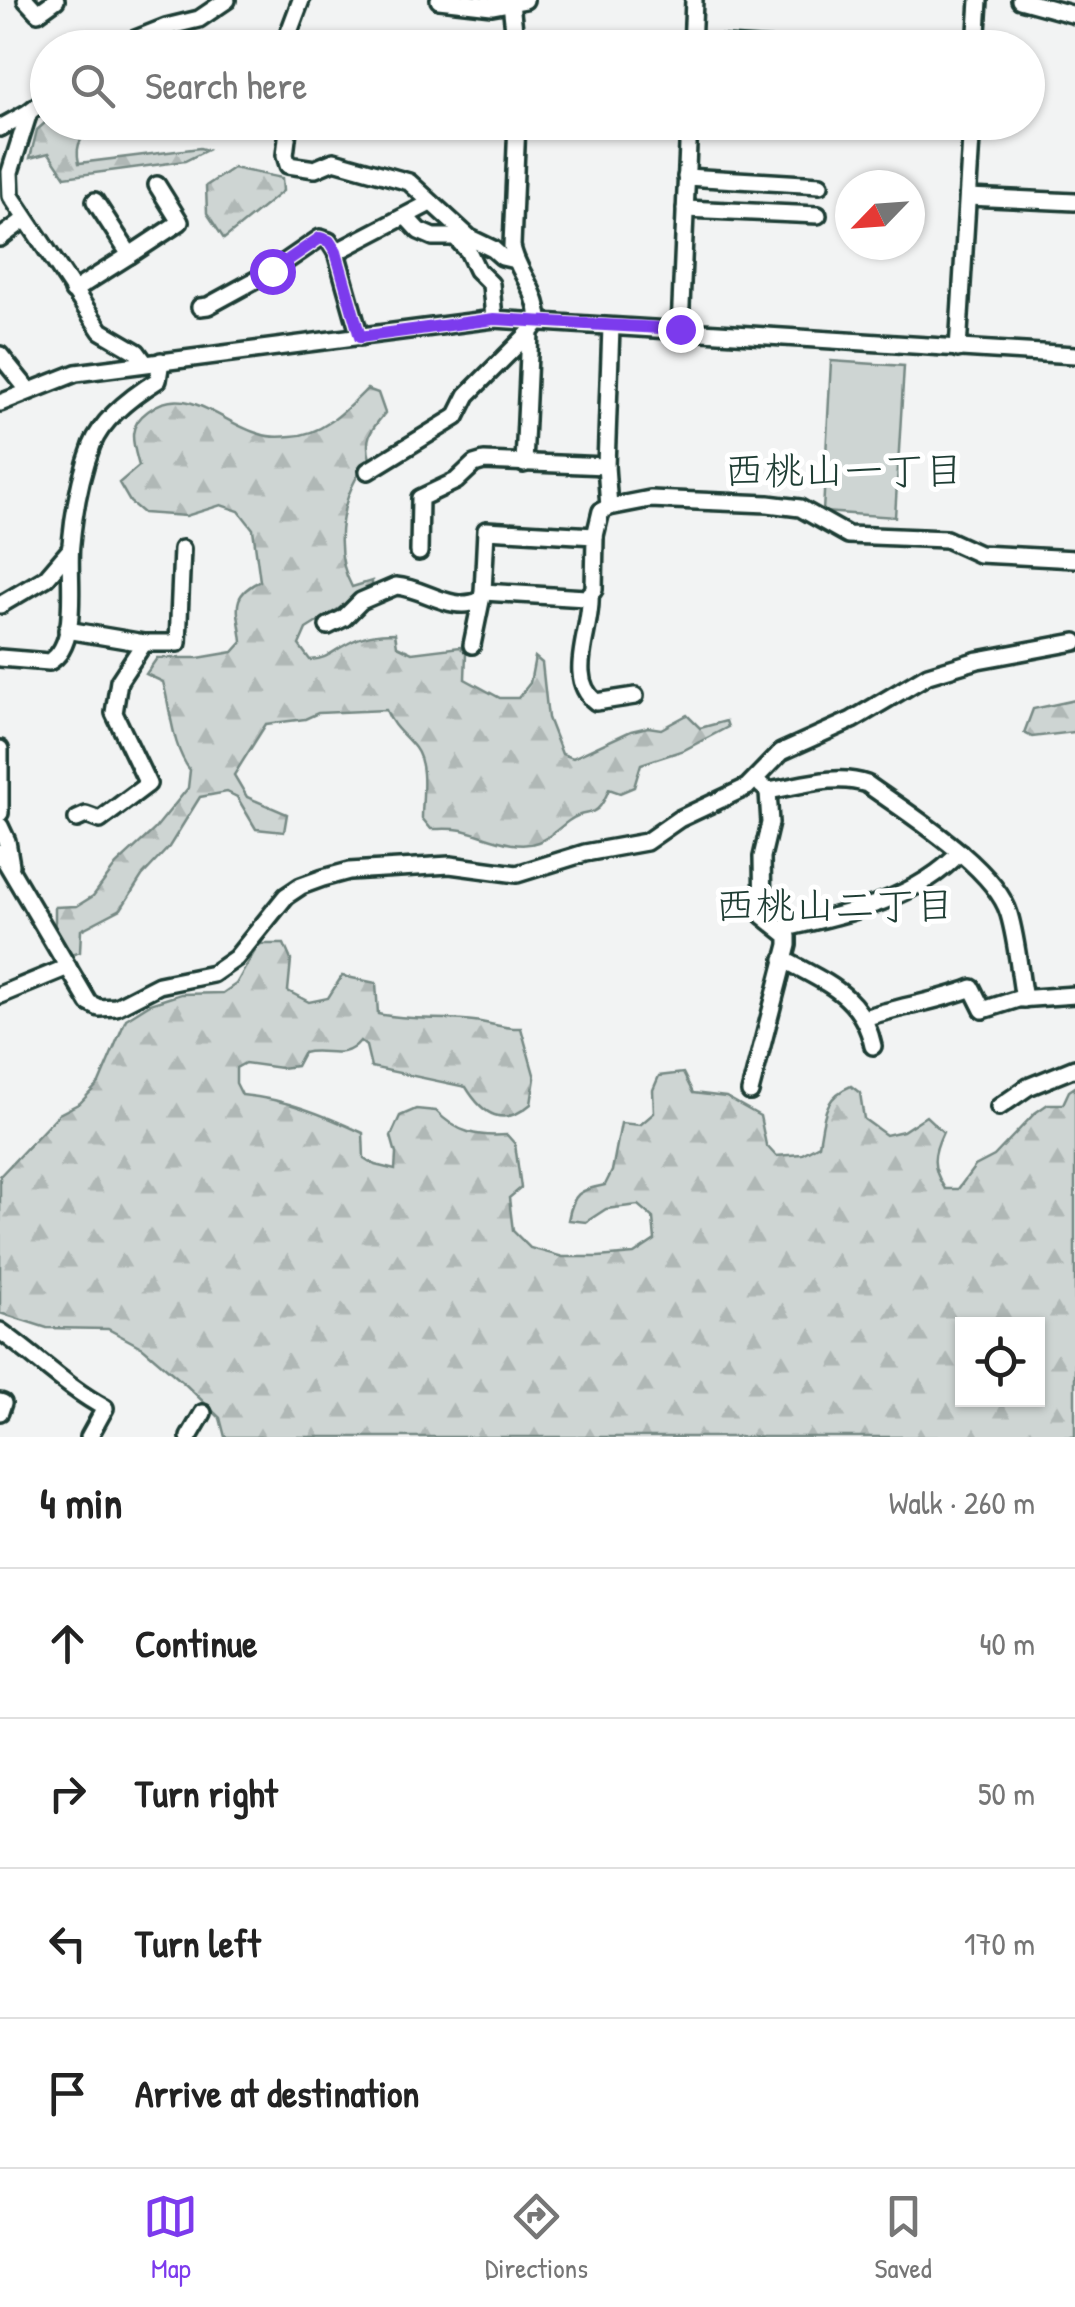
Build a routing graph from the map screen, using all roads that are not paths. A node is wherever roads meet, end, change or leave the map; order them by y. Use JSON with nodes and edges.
{"nodes":[{"id":1,"x":26,"y":0,"type":"edge"},
{"id":2,"x":56,"y":0,"type":"edge"},
{"id":3,"x":228,"y":0,"type":"edge"},
{"id":4,"x":301,"y":0,"type":"edge"},
{"id":5,"x":440,"y":0,"type":"edge"},
{"id":6,"x":694,"y":0,"type":"edge"},
{"id":7,"x":979,"y":0,"type":"edge"},
{"id":8,"x":1020,"y":0,"type":"edge"},
{"id":9,"x":518,"y":2,"type":"edge"},
{"id":10,"x":1075,"y":14,"type":"edge"},
{"id":11,"x":158,"y":30,"type":"edge"},
{"id":12,"x":289,"y":30,"type":"edge"},
{"id":13,"x":517,"y":30,"type":"edge"},
{"id":14,"x":693,"y":30,"type":"edge"},
{"id":15,"x":977,"y":30,"type":"edge"},
{"id":16,"x":29,"y":112,"type":"joint"},
{"id":17,"x":0,"y":128,"type":"edge"},
{"id":18,"x":287,"y":140,"type":"edge"},
{"id":19,"x":516,"y":140,"type":"edge"},
{"id":20,"x":688,"y":140,"type":"edge"},
{"id":21,"x":971,"y":140,"type":"edge"},
{"id":22,"x":686,"y":177,"type":"junction"},
{"id":23,"x":820,"y":185,"type":"dead end"},
{"id":24,"x":157,"y":186,"type":"dead end"},
{"id":25,"x":968,"y":197,"type":"junction"},
{"id":26,"x":95,"y":201,"type":"dead end"},
{"id":27,"x":1075,"y":202,"type":"edge"},
{"id":28,"x":430,"y":203,"type":"junction"},
{"id":29,"x":685,"y":209,"type":"junction"},
{"id":30,"x":818,"y":215,"type":"dead end"},
{"id":31,"x":406,"y":218,"type":"junction"},
{"id":32,"x":24,"y":220,"type":"junction"},
{"id":33,"x":0,"y":238,"type":"edge"},
{"id":34,"x":336,"y":252,"type":"junction"},
{"id":35,"x":130,"y":255,"type":"junction"},
{"id":36,"x":515,"y":260,"type":"junction"},
{"id":37,"x":73,"y":291,"type":"junction"},
{"id":38,"x":200,"y":308,"type":"dead end"},
{"id":39,"x":494,"y":319,"type":"junction"},
{"id":40,"x":534,"y":326,"type":"junction"},
{"id":41,"x":611,"y":327,"type":"junction"},
{"id":42,"x":680,"y":329,"type":"junction"},
{"id":43,"x":360,"y":337,"type":"junction"},
{"id":44,"x":958,"y":349,"type":"junction"},
{"id":45,"x":0,"y":355,"type":"edge"},
{"id":46,"x":1075,"y":355,"type":"edge"},
{"id":47,"x":153,"y":362,"type":"junction"},
{"id":48,"x":29,"y":390,"type":"junction"},
{"id":49,"x":0,"y":403,"type":"edge"},
{"id":50,"x":524,"y":464,"type":"junction"},
{"id":51,"x":606,"y":466,"type":"junction"},
{"id":52,"x":368,"y":472,"type":"dead end"},
{"id":53,"x":609,"y":507,"type":"junction"},
{"id":54,"x":596,"y":536,"type":"junction"},
{"id":55,"x":182,"y":549,"type":"dead end"},
{"id":56,"x":70,"y":550,"type":"junction"},
{"id":57,"x":419,"y":552,"type":"dead end"},
{"id":58,"x":1075,"y":559,"type":"edge"},
{"id":59,"x":482,"y":596,"type":"junction"},
{"id":60,"x":590,"y":596,"type":"junction"},
{"id":61,"x":0,"y":605,"type":"edge"},
{"id":62,"x":328,"y":626,"type":"dead end"},
{"id":63,"x":67,"y":630,"type":"junction"},
{"id":64,"x":1075,"y":642,"type":"edge"},
{"id":65,"x":144,"y":643,"type":"junction"},
{"id":66,"x":472,"y":645,"type":"dead end"},
{"id":67,"x":0,"y":658,"type":"edge"},
{"id":68,"x":635,"y":696,"type":"dead end"},
{"id":69,"x":0,"y":749,"type":"edge"},
{"id":70,"x":753,"y":780,"type":"junction"},
{"id":71,"x":768,"y":790,"type":"junction"},
{"id":72,"x":0,"y":813,"type":"edge"},
{"id":73,"x":77,"y":819,"type":"dead end"},
{"id":74,"x":0,"y":826,"type":"edge"},
{"id":75,"x":0,"y":852,"type":"edge"},
{"id":76,"x":960,"y":852,"type":"junction"},
{"id":77,"x":11,"y":867,"type":"junction"},
{"id":78,"x":826,"y":918,"type":"junction"},
{"id":79,"x":781,"y":929,"type":"junction"},
{"id":80,"x":786,"y":952,"type":"junction"},
{"id":81,"x":68,"y":967,"type":"junction"},
{"id":82,"x":0,"y":995,"type":"edge"},
{"id":83,"x":1075,"y":995,"type":"edge"},
{"id":84,"x":1024,"y":999,"type":"junction"},
{"id":85,"x":864,"y":1018,"type":"junction"},
{"id":86,"x":872,"y":1046,"type":"dead end"},
{"id":87,"x":1075,"y":1068,"type":"edge"},
{"id":88,"x":750,"y":1092,"type":"dead end"},
{"id":89,"x":999,"y":1107,"type":"dead end"},
{"id":90,"x":0,"y":1331,"type":"edge"},
{"id":91,"x":0,"y":1402,"type":"edge"},
{"id":92,"x":0,"y":1412,"type":"edge"},
{"id":93,"x":203,"y":1412,"type":"dead end"},
{"id":94,"x":90,"y":1437,"type":"edge"},
{"id":95,"x":189,"y":1437,"type":"edge"}],
"edges":[{"from":1,"to":2,"type":"street"},
{"from":3,"to":11,"type":"street"},
{"from":4,"to":12,"type":"street"},
{"from":5,"to":9,"type":"street"},
{"from":6,"to":14,"type":"street"},
{"from":7,"to":15,"type":"street"},
{"from":8,"to":10,"type":"street"},
{"from":9,"to":13,"type":"street"},
{"from":16,"to":17,"type":"street"},
{"from":16,"to":32,"type":"street"},
{"from":18,"to":28,"type":"street"},
{"from":19,"to":36,"type":"street"},
{"from":20,"to":22,"type":"street"},
{"from":21,"to":25,"type":"street"},
{"from":22,"to":23,"type":"street"},
{"from":22,"to":29,"type":"street"},
{"from":24,"to":35,"type":"street"},
{"from":25,"to":27,"type":"street"},
{"from":25,"to":44,"type":"street"},
{"from":26,"to":35,"type":"street"},
{"from":28,"to":31,"type":"street"},
{"from":28,"to":36,"type":"street"},
{"from":29,"to":30,"type":"street"},
{"from":29,"to":42,"type":"street"},
{"from":31,"to":34,"type":"street"},
{"from":31,"to":39,"type":"street"},
{"from":32,"to":33,"type":"street"},
{"from":32,"to":37,"type":"street"},
{"from":34,"to":38,"type":"street"},
{"from":34,"to":43,"type":"street"},
{"from":35,"to":37,"type":"street"},
{"from":36,"to":40,"type":"street"},
{"from":37,"to":47,"type":"street"},
{"from":39,"to":40,"type":"street"},
{"from":39,"to":43,"type":"street"},
{"from":40,"to":41,"type":"street"},
{"from":40,"to":50,"type":"street"},
{"from":40,"to":52,"type":"street"},
{"from":41,"to":42,"type":"street"},
{"from":41,"to":51,"type":"street"},
{"from":42,"to":44,"type":"street"},
{"from":43,"to":47,"type":"street"},
{"from":44,"to":46,"type":"street"},
{"from":45,"to":48,"type":"street"},
{"from":47,"to":48,"type":"street"},
{"from":47,"to":56,"type":"street"},
{"from":48,"to":49,"type":"street"},
{"from":50,"to":51,"type":"street"},
{"from":50,"to":57,"type":"street"},
{"from":51,"to":53,"type":"street"},
{"from":53,"to":54,"type":"street"},
{"from":53,"to":58,"type":"street"},
{"from":54,"to":59,"type":"street"},
{"from":54,"to":60,"type":"street"},
{"from":55,"to":65,"type":"street"},
{"from":56,"to":61,"type":"street"},
{"from":56,"to":63,"type":"street"},
{"from":59,"to":60,"type":"street"},
{"from":59,"to":62,"type":"street"},
{"from":59,"to":66,"type":"street"},
{"from":60,"to":68,"type":"street"},
{"from":63,"to":65,"type":"street"},
{"from":63,"to":67,"type":"street"},
{"from":64,"to":70,"type":"street"},
{"from":65,"to":73,"type":"street"},
{"from":69,"to":72,"type":"street"},
{"from":70,"to":71,"type":"street"},
{"from":70,"to":81,"type":"street"},
{"from":71,"to":76,"type":"street"},
{"from":71,"to":79,"type":"street"},
{"from":74,"to":77,"type":"street"},
{"from":75,"to":77,"type":"street"},
{"from":76,"to":78,"type":"street"},
{"from":76,"to":84,"type":"street"},
{"from":77,"to":81,"type":"street"},
{"from":78,"to":79,"type":"street"},
{"from":78,"to":80,"type":"street"},
{"from":79,"to":80,"type":"street"},
{"from":80,"to":85,"type":"street"},
{"from":80,"to":88,"type":"street"},
{"from":81,"to":82,"type":"street"},
{"from":83,"to":84,"type":"street"},
{"from":84,"to":85,"type":"street"},
{"from":85,"to":86,"type":"street"},
{"from":87,"to":89,"type":"street"},
{"from":90,"to":94,"type":"street"},
{"from":91,"to":92,"type":"street"},
{"from":93,"to":95,"type":"street"}]}
